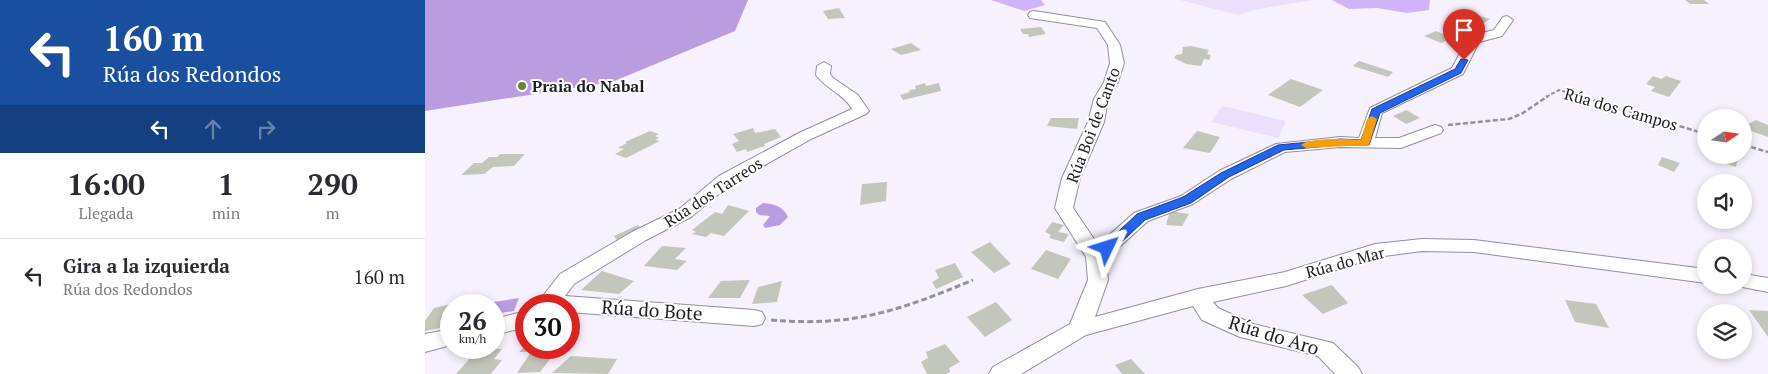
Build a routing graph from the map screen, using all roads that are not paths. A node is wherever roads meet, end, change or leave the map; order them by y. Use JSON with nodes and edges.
{"nodes":[{"id":1,"x":1034,"y":15,"type":"dead end"},
{"id":2,"x":1507,"y":20,"type":"dead end"},
{"id":3,"x":824,"y":66,"type":"dead end"},
{"id":4,"x":1435,"y":130,"type":"road end"},
{"id":5,"x":1366,"y":143,"type":"junction"},
{"id":6,"x":1096,"y":257,"type":"junction"},
{"id":7,"x":1697,"y":275,"type":"edge"},
{"id":8,"x":1752,"y":282,"type":"edge"},
{"id":9,"x":1768,"y":285,"type":"edge"},
{"id":10,"x":556,"y":294,"type":"edge"},
{"id":11,"x":1198,"y":297,"type":"junction"},
{"id":12,"x":580,"y":306,"type":"edge"},
{"id":13,"x":754,"y":318,"type":"road end"},
{"id":14,"x":1079,"y":328,"type":"junction"},
{"id":15,"x":440,"y":340,"type":"edge"},
{"id":16,"x":425,"y":343,"type":"edge"},
{"id":17,"x":1001,"y":374,"type":"edge"},
{"id":18,"x":1350,"y":374,"type":"edge"}],
"edges":[{"from":1,"to":6,"type":"street","name":"Rúa Boi de Canto"},
{"from":2,"to":5,"type":"street"},
{"from":3,"to":10,"type":"street","name":"Rúa dos Tarreos"},
{"from":4,"to":5,"type":"street"},
{"from":5,"to":6,"type":"street"},
{"from":6,"to":14,"type":"street"},
{"from":7,"to":11,"type":"street","name":"Rúa do Mar"},
{"from":8,"to":9,"type":"street"},
{"from":11,"to":14,"type":"street","name":"Rúa do Mar"},
{"from":11,"to":18,"type":"street","name":"Rúa do Aro"},
{"from":12,"to":13,"type":"street","name":"Rúa do Bote"},
{"from":14,"to":17,"type":"street","name":"Rúa do Mar"},
{"from":15,"to":16,"type":"street"}]}
